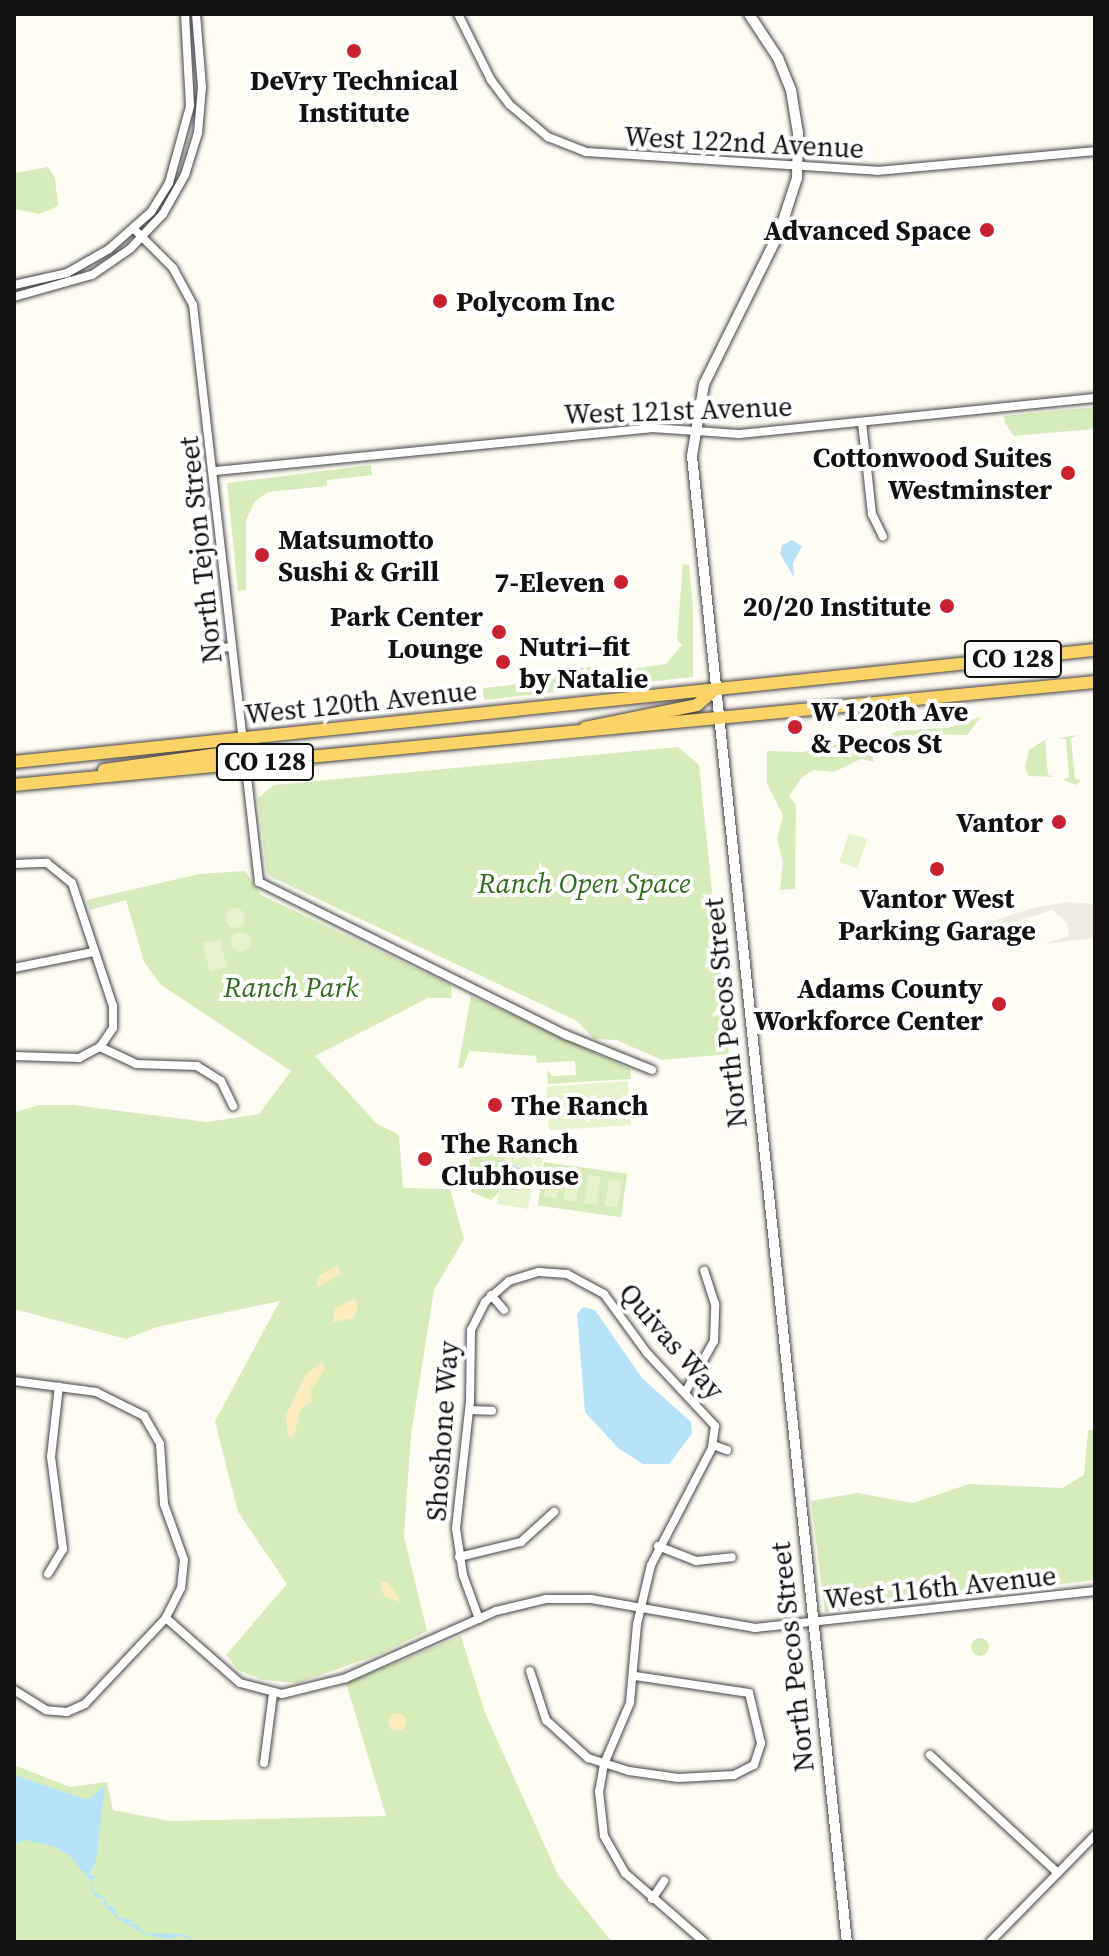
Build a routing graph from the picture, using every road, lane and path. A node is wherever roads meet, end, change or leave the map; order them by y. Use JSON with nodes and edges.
{"nodes":[{"id":1,"x":185,"y":14,"type":"edge"},
{"id":2,"x":196,"y":14,"type":"edge"},
{"id":3,"x":458,"y":14,"type":"edge"},
{"id":4,"x":749,"y":14,"type":"edge"},
{"id":5,"x":1095,"y":151,"type":"edge"},
{"id":6,"x":798,"y":167,"type":"junction"},
{"id":7,"x":134,"y":229,"type":"junction"},
{"id":8,"x":143,"y":238,"type":"junction"},
{"id":9,"x":14,"y":285,"type":"edge"},
{"id":10,"x":14,"y":297,"type":"edge"},
{"id":11,"x":1095,"y":398,"type":"edge"},
{"id":12,"x":862,"y":422,"type":"junction"},
{"id":13,"x":694,"y":432,"type":"junction"},
{"id":14,"x":215,"y":471,"type":"junction"},
{"id":15,"x":883,"y":537,"type":"dead end"},
{"id":16,"x":232,"y":647,"type":"junction"},
{"id":17,"x":209,"y":648,"type":"dead end"},
{"id":18,"x":1095,"y":650,"type":"edge"},
{"id":19,"x":1095,"y":682,"type":"edge"},
{"id":20,"x":713,"y":691,"type":"junction"},
{"id":21,"x":718,"y":720,"type":"junction"},
{"id":22,"x":567,"y":735,"type":"junction"},
{"id":23,"x":242,"y":738,"type":"junction"},
{"id":24,"x":14,"y":762,"type":"edge"},
{"id":25,"x":244,"y":763,"type":"junction"},
{"id":26,"x":66,"y":780,"type":"junction"},
{"id":27,"x":14,"y":785,"type":"edge"},
{"id":28,"x":14,"y":864,"type":"edge"},
{"id":29,"x":93,"y":952,"type":"junction"},
{"id":30,"x":14,"y":968,"type":"edge"},
{"id":31,"x":100,"y":1047,"type":"junction"},
{"id":32,"x":14,"y":1056,"type":"edge"},
{"id":33,"x":652,"y":1070,"type":"dead end"},
{"id":34,"x":233,"y":1106,"type":"dead end"},
{"id":35,"x":704,"y":1271,"type":"dead end"},
{"id":36,"x":491,"y":1295,"type":"junction"},
{"id":37,"x":504,"y":1310,"type":"dead end"},
{"id":38,"x":14,"y":1381,"type":"edge"},
{"id":39,"x":59,"y":1386,"type":"junction"},
{"id":40,"x":686,"y":1391,"type":"junction"},
{"id":41,"x":469,"y":1410,"type":"junction"},
{"id":42,"x":492,"y":1411,"type":"dead end"},
{"id":43,"x":713,"y":1445,"type":"junction"},
{"id":44,"x":727,"y":1450,"type":"dead end"},
{"id":45,"x":554,"y":1512,"type":"dead end"},
{"id":46,"x":658,"y":1546,"type":"junction"},
{"id":47,"x":459,"y":1557,"type":"junction"},
{"id":48,"x":732,"y":1557,"type":"dead end"},
{"id":49,"x":48,"y":1574,"type":"dead end"},
{"id":50,"x":1095,"y":1591,"type":"edge"},
{"id":51,"x":640,"y":1609,"type":"junction"},
{"id":52,"x":166,"y":1618,"type":"junction"},
{"id":53,"x":479,"y":1619,"type":"junction"},
{"id":54,"x":812,"y":1623,"type":"junction"},
{"id":55,"x":530,"y":1671,"type":"dead end"},
{"id":56,"x":635,"y":1676,"type":"junction"},
{"id":57,"x":753,"y":1682,"type":"dead end"},
{"id":58,"x":14,"y":1690,"type":"edge"},
{"id":59,"x":748,"y":1692,"type":"junction"},
{"id":60,"x":273,"y":1694,"type":"junction"},
{"id":61,"x":930,"y":1755,"type":"dead end"},
{"id":62,"x":264,"y":1763,"type":"dead end"},
{"id":63,"x":604,"y":1764,"type":"junction"},
{"id":64,"x":1095,"y":1835,"type":"edge"},
{"id":65,"x":1058,"y":1873,"type":"junction"},
{"id":66,"x":664,"y":1881,"type":"dead end"},
{"id":67,"x":652,"y":1899,"type":"junction"},
{"id":68,"x":704,"y":1942,"type":"edge"},
{"id":69,"x":847,"y":1942,"type":"edge"},
{"id":70,"x":990,"y":1942,"type":"edge"}],
"edges":[{"from":1,"to":7,"type":"street"},
{"from":2,"to":8,"type":"street"},
{"from":3,"to":6,"type":"street","name":"West 122nd Avenue"},
{"from":4,"to":6,"type":"street","name":"North Pecos Street"},
{"from":5,"to":6,"type":"street","name":"West 122nd Avenue"},
{"from":6,"to":13,"type":"street","name":"North Pecos Street"},
{"from":7,"to":8,"type":"street","name":"North Tejon Street"},
{"from":7,"to":9,"type":"street"},
{"from":8,"to":10,"type":"street"},
{"from":8,"to":14,"type":"street","name":"North Tejon Street"},
{"from":11,"to":12,"type":"street","name":"West 121st Avenue"},
{"from":12,"to":13,"type":"street","name":"West 121st Avenue"},
{"from":12,"to":15,"type":"street"},
{"from":13,"to":14,"type":"street","name":"West 121st Avenue"},
{"from":13,"to":20,"type":"street","name":"North Pecos Street"},
{"from":14,"to":16,"type":"street","name":"North Tejon Street"},
{"from":16,"to":17,"type":"street"},
{"from":16,"to":23,"type":"street","name":"North Tejon Street"},
{"from":18,"to":20,"type":"main road","name":"West 120th Avenue","number":"CO 128"},
{"from":19,"to":21,"type":"main road","name":"West 120th Avenue","number":"CO 128"},
{"from":20,"to":21,"type":"street","name":"North Pecos Street"},
{"from":20,"to":22,"type":"main road"},
{"from":20,"to":23,"type":"main road","name":"West 120th Avenue","number":"CO 128"},
{"from":21,"to":22,"type":"main road","name":"West 120th Avenue","number":"CO 128"},
{"from":21,"to":54,"type":"street","name":"North Pecos Street"},
{"from":22,"to":25,"type":"main road","name":"West 120th Avenue","number":"CO 128"},
{"from":23,"to":24,"type":"main road","name":"West 120th Avenue","number":"CO 128"},
{"from":23,"to":25,"type":"street","name":"North Tejon Street"},
{"from":23,"to":26,"type":"main road"},
{"from":25,"to":26,"type":"main road","name":"West 120th Avenue","number":"CO 128"},
{"from":25,"to":33,"type":"street","name":"North Tejon Street"},
{"from":26,"to":27,"type":"main road","name":"West 120th Avenue","number":"CO 128"},
{"from":28,"to":29,"type":"street"},
{"from":29,"to":30,"type":"street"},
{"from":29,"to":31,"type":"street"},
{"from":31,"to":32,"type":"street"},
{"from":31,"to":34,"type":"street"},
{"from":35,"to":40,"type":"street"},
{"from":36,"to":37,"type":"street"},
{"from":36,"to":40,"type":"street","name":"Quivas Way"},
{"from":36,"to":41,"type":"street","name":"Shoshone Way"},
{"from":38,"to":39,"type":"street"},
{"from":39,"to":49,"type":"street"},
{"from":39,"to":52,"type":"street"},
{"from":40,"to":43,"type":"street","name":"Quivas Way"},
{"from":41,"to":42,"type":"street"},
{"from":41,"to":47,"type":"street","name":"Shoshone Way"},
{"from":43,"to":44,"type":"street","name":"Quivas Way"},
{"from":43,"to":46,"type":"street","name":"Quivas Way"},
{"from":45,"to":47,"type":"street"},
{"from":46,"to":48,"type":"street"},
{"from":46,"to":51,"type":"street","name":"Quivas Way"},
{"from":47,"to":53,"type":"street","name":"Shoshone Way"},
{"from":50,"to":54,"type":"street","name":"West 116th Avenue"},
{"from":51,"to":53,"type":"street","name":"West 116th Avenue"},
{"from":51,"to":54,"type":"street","name":"West 116th Avenue"},
{"from":51,"to":56,"type":"street","name":"Quivas Way"},
{"from":52,"to":58,"type":"street"},
{"from":52,"to":60,"type":"street","name":"West 116th Avenue"},
{"from":53,"to":60,"type":"street","name":"West 116th Avenue"},
{"from":54,"to":69,"type":"street","name":"North Pecos Street"},
{"from":55,"to":63,"type":"street"},
{"from":56,"to":59,"type":"street"},
{"from":56,"to":63,"type":"street","name":"Quivas Way"},
{"from":57,"to":59,"type":"street"},
{"from":59,"to":63,"type":"street"},
{"from":60,"to":62,"type":"street"},
{"from":61,"to":65,"type":"street"},
{"from":63,"to":67,"type":"street","name":"Quivas Way"},
{"from":64,"to":65,"type":"street"},
{"from":65,"to":70,"type":"street"},
{"from":66,"to":67,"type":"street"},
{"from":67,"to":68,"type":"street","name":"Quivas Way"}]}
